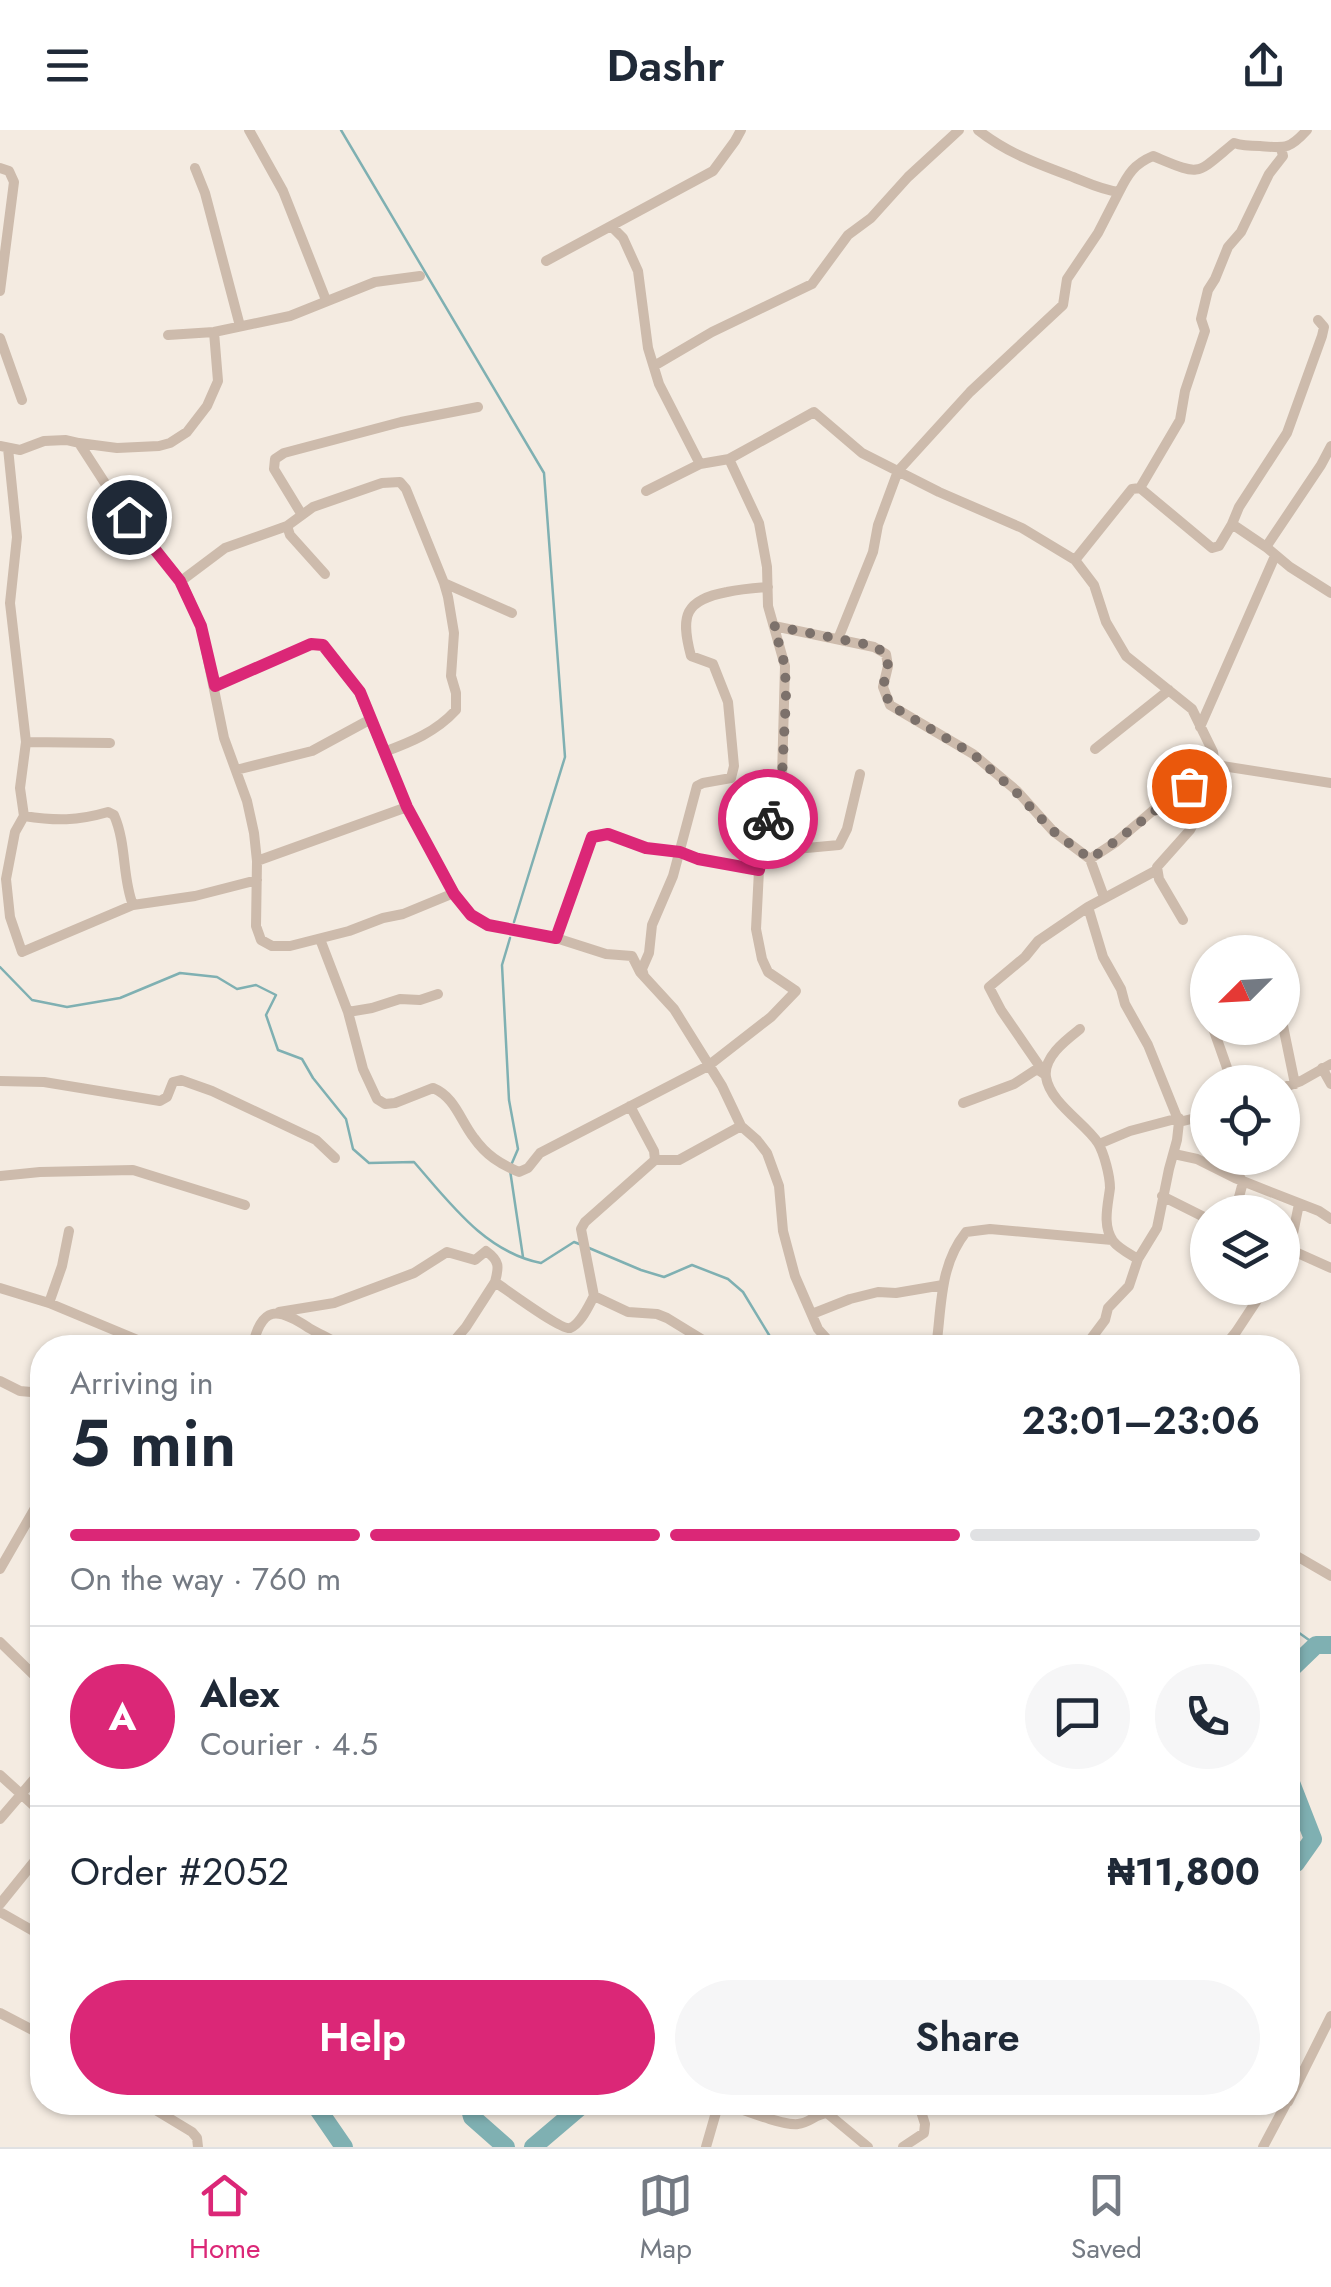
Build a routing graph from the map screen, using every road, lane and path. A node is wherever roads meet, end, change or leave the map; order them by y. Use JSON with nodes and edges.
{"nodes":[{"id":1,"x":249,"y":130,"type":"edge"},
{"id":2,"x":741,"y":130,"type":"edge"},
{"id":3,"x":960,"y":130,"type":"edge"},
{"id":4,"x":978,"y":130,"type":"edge"},
{"id":5,"x":1307,"y":130,"type":"edge"},
{"id":6,"x":1282,"y":148,"type":"junction"},
{"id":7,"x":0,"y":168,"type":"edge"},
{"id":8,"x":195,"y":168,"type":"dead end"},
{"id":9,"x":1119,"y":192,"type":"junction"},
{"id":10,"x":611,"y":226,"type":"junction"},
{"id":11,"x":546,"y":261,"type":"dead end"},
{"id":12,"x":420,"y":276,"type":"dead end"},
{"id":13,"x":0,"y":291,"type":"edge"},
{"id":14,"x":326,"y":300,"type":"junction"},
{"id":15,"x":1318,"y":320,"type":"dead end"},
{"id":16,"x":240,"y":326,"type":"junction"},
{"id":17,"x":214,"y":332,"type":"junction"},
{"id":18,"x":168,"y":334,"type":"dead end"},
{"id":19,"x":0,"y":338,"type":"edge"},
{"id":20,"x":654,"y":366,"type":"junction"},
{"id":21,"x":22,"y":400,"type":"dead end"},
{"id":22,"x":478,"y":406,"type":"dead end"},
{"id":23,"x":79,"y":443,"type":"junction"},
{"id":24,"x":1331,"y":446,"type":"edge"},
{"id":25,"x":4,"y":447,"type":"edge"},
{"id":26,"x":729,"y":459,"type":"junction"},
{"id":27,"x":700,"y":464,"type":"junction"},
{"id":28,"x":898,"y":471,"type":"junction"},
{"id":29,"x":1140,"y":488,"type":"junction"},
{"id":30,"x":646,"y":491,"type":"dead end"},
{"id":31,"x":302,"y":515,"type":"junction"},
{"id":32,"x":1232,"y":524,"type":"junction"},
{"id":33,"x":287,"y":526,"type":"junction"},
{"id":34,"x":1271,"y":552,"type":"junction"},
{"id":35,"x":1075,"y":560,"type":"junction"},
{"id":36,"x":325,"y":574,"type":"dead end"},
{"id":37,"x":180,"y":581,"type":"junction"},
{"id":38,"x":444,"y":583,"type":"junction"},
{"id":39,"x":768,"y":587,"type":"junction"},
{"id":40,"x":1331,"y":593,"type":"edge"},
{"id":41,"x":512,"y":612,"type":"dead end"},
{"id":42,"x":774,"y":626,"type":"junction"},
{"id":43,"x":838,"y":639,"type":"junction"},
{"id":44,"x":215,"y":686,"type":"junction"},
{"id":45,"x":1168,"y":690,"type":"junction"},
{"id":46,"x":370,"y":719,"type":"junction"},
{"id":47,"x":1200,"y":727,"type":"junction"},
{"id":48,"x":26,"y":742,"type":"junction"},
{"id":49,"x":110,"y":743,"type":"dead end"},
{"id":50,"x":1095,"y":749,"type":"dead end"},
{"id":51,"x":384,"y":752,"type":"junction"},
{"id":52,"x":1216,"y":765,"type":"junction"},
{"id":53,"x":236,"y":770,"type":"junction"},
{"id":54,"x":860,"y":774,"type":"dead end"},
{"id":55,"x":1331,"y":783,"type":"edge"},
{"id":56,"x":407,"y":807,"type":"junction"},
{"id":57,"x":24,"y":816,"type":"junction"},
{"id":58,"x":680,"y":852,"type":"junction"},
{"id":59,"x":763,"y":852,"type":"junction"},
{"id":60,"x":1090,"y":859,"type":"junction"},
{"id":61,"x":257,"y":861,"type":"junction"},
{"id":62,"x":759,"y":870,"type":"junction"},
{"id":63,"x":1157,"y":870,"type":"junction"},
{"id":64,"x":257,"y":880,"type":"junction"},
{"id":65,"x":454,"y":894,"type":"junction"},
{"id":66,"x":1104,"y":897,"type":"junction"},
{"id":67,"x":133,"y":905,"type":"junction"},
{"id":68,"x":1088,"y":908,"type":"junction"},
{"id":69,"x":1183,"y":920,"type":"dead end"},
{"id":70,"x":320,"y":938,"type":"junction"},
{"id":71,"x":556,"y":938,"type":"junction"},
{"id":72,"x":645,"y":977,"type":"junction"},
{"id":73,"x":438,"y":994,"type":"dead end"},
{"id":74,"x":348,"y":1012,"type":"junction"},
{"id":75,"x":1080,"y":1028,"type":"dead end"},
{"id":76,"x":708,"y":1066,"type":"junction"},
{"id":77,"x":1327,"y":1066,"type":"edge"},
{"id":78,"x":1045,"y":1075,"type":"junction"},
{"id":79,"x":1300,"y":1080,"type":"edge"},
{"id":80,"x":0,"y":1082,"type":"edge"},
{"id":81,"x":1331,"y":1084,"type":"edge"},
{"id":82,"x":964,"y":1103,"type":"dead end"},
{"id":83,"x":630,"y":1106,"type":"junction"},
{"id":84,"x":1190,"y":1118,"type":"edge"},
{"id":85,"x":1179,"y":1120,"type":"junction"},
{"id":86,"x":741,"y":1126,"type":"junction"},
{"id":87,"x":1099,"y":1144,"type":"junction"},
{"id":88,"x":1174,"y":1154,"type":"junction"},
{"id":89,"x":334,"y":1158,"type":"dead end"},
{"id":90,"x":655,"y":1160,"type":"junction"},
{"id":91,"x":1238,"y":1175,"type":"edge"},
{"id":92,"x":0,"y":1176,"type":"edge"},
{"id":93,"x":1243,"y":1182,"type":"junction"},
{"id":94,"x":1240,"y":1195,"type":"edge"},
{"id":95,"x":1277,"y":1195,"type":"edge"},
{"id":96,"x":1162,"y":1196,"type":"junction"},
{"id":97,"x":1300,"y":1204,"type":"edge"},
{"id":98,"x":246,"y":1205,"type":"dead end"},
{"id":99,"x":1190,"y":1210,"type":"edge"},
{"id":100,"x":1331,"y":1219,"type":"edge"},
{"id":101,"x":70,"y":1232,"type":"dead end"},
{"id":102,"x":1112,"y":1240,"type":"junction"},
{"id":103,"x":1300,"y":1254,"type":"edge"},
{"id":104,"x":1138,"y":1258,"type":"junction"},
{"id":105,"x":1331,"y":1268,"type":"edge"},
{"id":106,"x":496,"y":1282,"type":"junction"},
{"id":107,"x":943,"y":1285,"type":"junction"},
{"id":108,"x":0,"y":1288,"type":"edge"},
{"id":109,"x":594,"y":1296,"type":"junction"},
{"id":110,"x":49,"y":1303,"type":"junction"},
{"id":111,"x":1254,"y":1305,"type":"edge"},
{"id":112,"x":280,"y":1312,"type":"junction"},
{"id":113,"x":812,"y":1314,"type":"junction"},
{"id":114,"x":125,"y":1335,"type":"edge"},
{"id":115,"x":255,"y":1335,"type":"edge"},
{"id":116,"x":322,"y":1335,"type":"edge"},
{"id":117,"x":459,"y":1335,"type":"edge"},
{"id":118,"x":695,"y":1335,"type":"edge"},
{"id":119,"x":823,"y":1335,"type":"edge"},
{"id":120,"x":937,"y":1335,"type":"edge"},
{"id":121,"x":1093,"y":1335,"type":"edge"},
{"id":122,"x":1234,"y":1335,"type":"edge"},
{"id":123,"x":0,"y":1380,"type":"edge"},
{"id":124,"x":30,"y":1392,"type":"edge"},
{"id":125,"x":30,"y":1518,"type":"edge"},
{"id":126,"x":1300,"y":1557,"type":"edge"},
{"id":127,"x":0,"y":1569,"type":"edge"},
{"id":128,"x":1329,"y":1572,"type":"edge"},
{"id":129,"x":0,"y":1642,"type":"edge"},
{"id":130,"x":30,"y":1671,"type":"edge"},
{"id":131,"x":0,"y":1775,"type":"edge"},
{"id":132,"x":30,"y":1785,"type":"edge"},
{"id":133,"x":21,"y":1796,"type":"junction"},
{"id":134,"x":30,"y":1803,"type":"edge"},
{"id":135,"x":0,"y":1820,"type":"edge"},
{"id":136,"x":30,"y":1867,"type":"edge"},
{"id":137,"x":0,"y":1904,"type":"edge"},
{"id":138,"x":0,"y":1912,"type":"edge"},
{"id":139,"x":30,"y":1929,"type":"edge"},
{"id":140,"x":0,"y":2013,"type":"edge"},
{"id":141,"x":1331,"y":2016,"type":"edge"},
{"id":142,"x":30,"y":2029,"type":"edge"},
{"id":143,"x":1300,"y":2075,"type":"edge"},
{"id":144,"x":164,"y":2115,"type":"edge"},
{"id":145,"x":716,"y":2115,"type":"edge"},
{"id":146,"x":760,"y":2115,"type":"edge"},
{"id":147,"x":818,"y":2115,"type":"edge"},
{"id":148,"x":828,"y":2115,"type":"edge"},
{"id":149,"x":922,"y":2115,"type":"edge"},
{"id":150,"x":1279,"y":2115,"type":"edge"},
{"id":151,"x":198,"y":2147,"type":"edge"},
{"id":152,"x":706,"y":2147,"type":"edge"},
{"id":153,"x":868,"y":2147,"type":"edge"},
{"id":154,"x":903,"y":2147,"type":"edge"},
{"id":155,"x":1263,"y":2147,"type":"edge"}],
"edges":[{"from":1,"to":14,"type":"street"},
{"from":2,"to":10,"type":"street"},
{"from":3,"to":20,"type":"street"},
{"from":4,"to":9,"type":"street"},
{"from":5,"to":6,"type":"street"},
{"from":6,"to":9,"type":"street"},
{"from":6,"to":29,"type":"street"},
{"from":7,"to":13,"type":"street"},
{"from":8,"to":16,"type":"street"},
{"from":9,"to":28,"type":"street"},
{"from":10,"to":11,"type":"street"},
{"from":10,"to":20,"type":"street"},
{"from":12,"to":14,"type":"street"},
{"from":14,"to":16,"type":"street"},
{"from":15,"to":32,"type":"street"},
{"from":16,"to":17,"type":"street"},
{"from":17,"to":18,"type":"street"},
{"from":17,"to":23,"type":"street"},
{"from":19,"to":21,"type":"street"},
{"from":20,"to":27,"type":"street"},
{"from":22,"to":31,"type":"street"},
{"from":23,"to":25,"type":"street"},
{"from":23,"to":37,"type":"street"},
{"from":24,"to":34,"type":"street"},
{"from":25,"to":48,"type":"street"},
{"from":26,"to":27,"type":"street"},
{"from":26,"to":28,"type":"street"},
{"from":26,"to":39,"type":"street"},
{"from":27,"to":30,"type":"street"},
{"from":28,"to":35,"type":"street"},
{"from":28,"to":43,"type":"street"},
{"from":29,"to":32,"type":"street"},
{"from":29,"to":35,"type":"street"},
{"from":31,"to":33,"type":"street"},
{"from":31,"to":38,"type":"street"},
{"from":32,"to":34,"type":"street"},
{"from":33,"to":36,"type":"street"},
{"from":33,"to":37,"type":"street"},
{"from":34,"to":40,"type":"street"},
{"from":34,"to":47,"type":"street"},
{"from":35,"to":45,"type":"street"},
{"from":37,"to":44,"type":"street"},
{"from":38,"to":41,"type":"street"},
{"from":38,"to":51,"type":"street"},
{"from":39,"to":42,"type":"street"},
{"from":39,"to":58,"type":"street"},
{"from":42,"to":43,"type":"street"},
{"from":42,"to":59,"type":"street"},
{"from":43,"to":60,"type":"street"},
{"from":44,"to":46,"type":"street"},
{"from":44,"to":53,"type":"street"},
{"from":45,"to":47,"type":"street"},
{"from":45,"to":50,"type":"street"},
{"from":46,"to":51,"type":"street"},
{"from":46,"to":53,"type":"street"},
{"from":47,"to":52,"type":"street"},
{"from":48,"to":49,"type":"street"},
{"from":48,"to":57,"type":"street"},
{"from":51,"to":56,"type":"street"},
{"from":52,"to":55,"type":"street"},
{"from":52,"to":60,"type":"street"},
{"from":52,"to":63,"type":"street"},
{"from":53,"to":61,"type":"street"},
{"from":54,"to":59,"type":"street"},
{"from":56,"to":61,"type":"street"},
{"from":56,"to":65,"type":"street"},
{"from":57,"to":67,"type":"street"},
{"from":57,"to":67,"type":"street"},
{"from":58,"to":62,"type":"street"},
{"from":58,"to":71,"type":"street"},
{"from":58,"to":72,"type":"street"},
{"from":59,"to":62,"type":"street"},
{"from":60,"to":66,"type":"street"},
{"from":61,"to":64,"type":"street"},
{"from":62,"to":76,"type":"street"},
{"from":63,"to":66,"type":"street"},
{"from":63,"to":69,"type":"street"},
{"from":64,"to":67,"type":"street"},
{"from":64,"to":70,"type":"street"},
{"from":65,"to":70,"type":"street"},
{"from":65,"to":71,"type":"street"},
{"from":66,"to":68,"type":"street"},
{"from":68,"to":78,"type":"street"},
{"from":68,"to":85,"type":"street"},
{"from":70,"to":74,"type":"street"},
{"from":71,"to":72,"type":"street"},
{"from":72,"to":76,"type":"street"},
{"from":73,"to":74,"type":"street"},
{"from":74,"to":83,"type":"street"},
{"from":75,"to":78,"type":"street"},
{"from":76,"to":83,"type":"street"},
{"from":76,"to":86,"type":"street"},
{"from":77,"to":79,"type":"street"},
{"from":77,"to":81,"type":"street"},
{"from":78,"to":82,"type":"street"},
{"from":78,"to":87,"type":"street"},
{"from":80,"to":89,"type":"street"},
{"from":83,"to":90,"type":"street"},
{"from":84,"to":85,"type":"street"},
{"from":85,"to":87,"type":"street"},
{"from":85,"to":88,"type":"street"},
{"from":86,"to":90,"type":"street"},
{"from":86,"to":113,"type":"street"},
{"from":87,"to":102,"type":"street"},
{"from":88,"to":93,"type":"street"},
{"from":88,"to":96,"type":"street"},
{"from":90,"to":109,"type":"street"},
{"from":91,"to":93,"type":"street"},
{"from":92,"to":98,"type":"street"},
{"from":93,"to":94,"type":"street"},
{"from":93,"to":95,"type":"street"},
{"from":96,"to":99,"type":"street"},
{"from":96,"to":104,"type":"street"},
{"from":97,"to":100,"type":"street"},
{"from":101,"to":110,"type":"street"},
{"from":102,"to":104,"type":"street"},
{"from":102,"to":107,"type":"street"},
{"from":103,"to":105,"type":"street"},
{"from":104,"to":121,"type":"street"},
{"from":106,"to":109,"type":"street"},
{"from":106,"to":112,"type":"street"},
{"from":106,"to":117,"type":"street"},
{"from":107,"to":113,"type":"street"},
{"from":107,"to":120,"type":"street"},
{"from":108,"to":110,"type":"street"},
{"from":109,"to":118,"type":"street"},
{"from":110,"to":114,"type":"street"},
{"from":111,"to":122,"type":"street"},
{"from":112,"to":115,"type":"street"},
{"from":112,"to":116,"type":"street"},
{"from":113,"to":119,"type":"street"},
{"from":123,"to":124,"type":"street"},
{"from":125,"to":127,"type":"street"},
{"from":126,"to":128,"type":"street"},
{"from":129,"to":130,"type":"street"},
{"from":131,"to":133,"type":"street"},
{"from":132,"to":133,"type":"street"},
{"from":133,"to":134,"type":"street"},
{"from":133,"to":135,"type":"street"},
{"from":136,"to":137,"type":"street"},
{"from":138,"to":139,"type":"street"},
{"from":140,"to":142,"type":"street"},
{"from":141,"to":143,"type":"street"},
{"from":144,"to":151,"type":"street"},
{"from":145,"to":152,"type":"street"},
{"from":146,"to":147,"type":"street"},
{"from":148,"to":153,"type":"street"},
{"from":149,"to":154,"type":"street"},
{"from":150,"to":155,"type":"street"}]}
